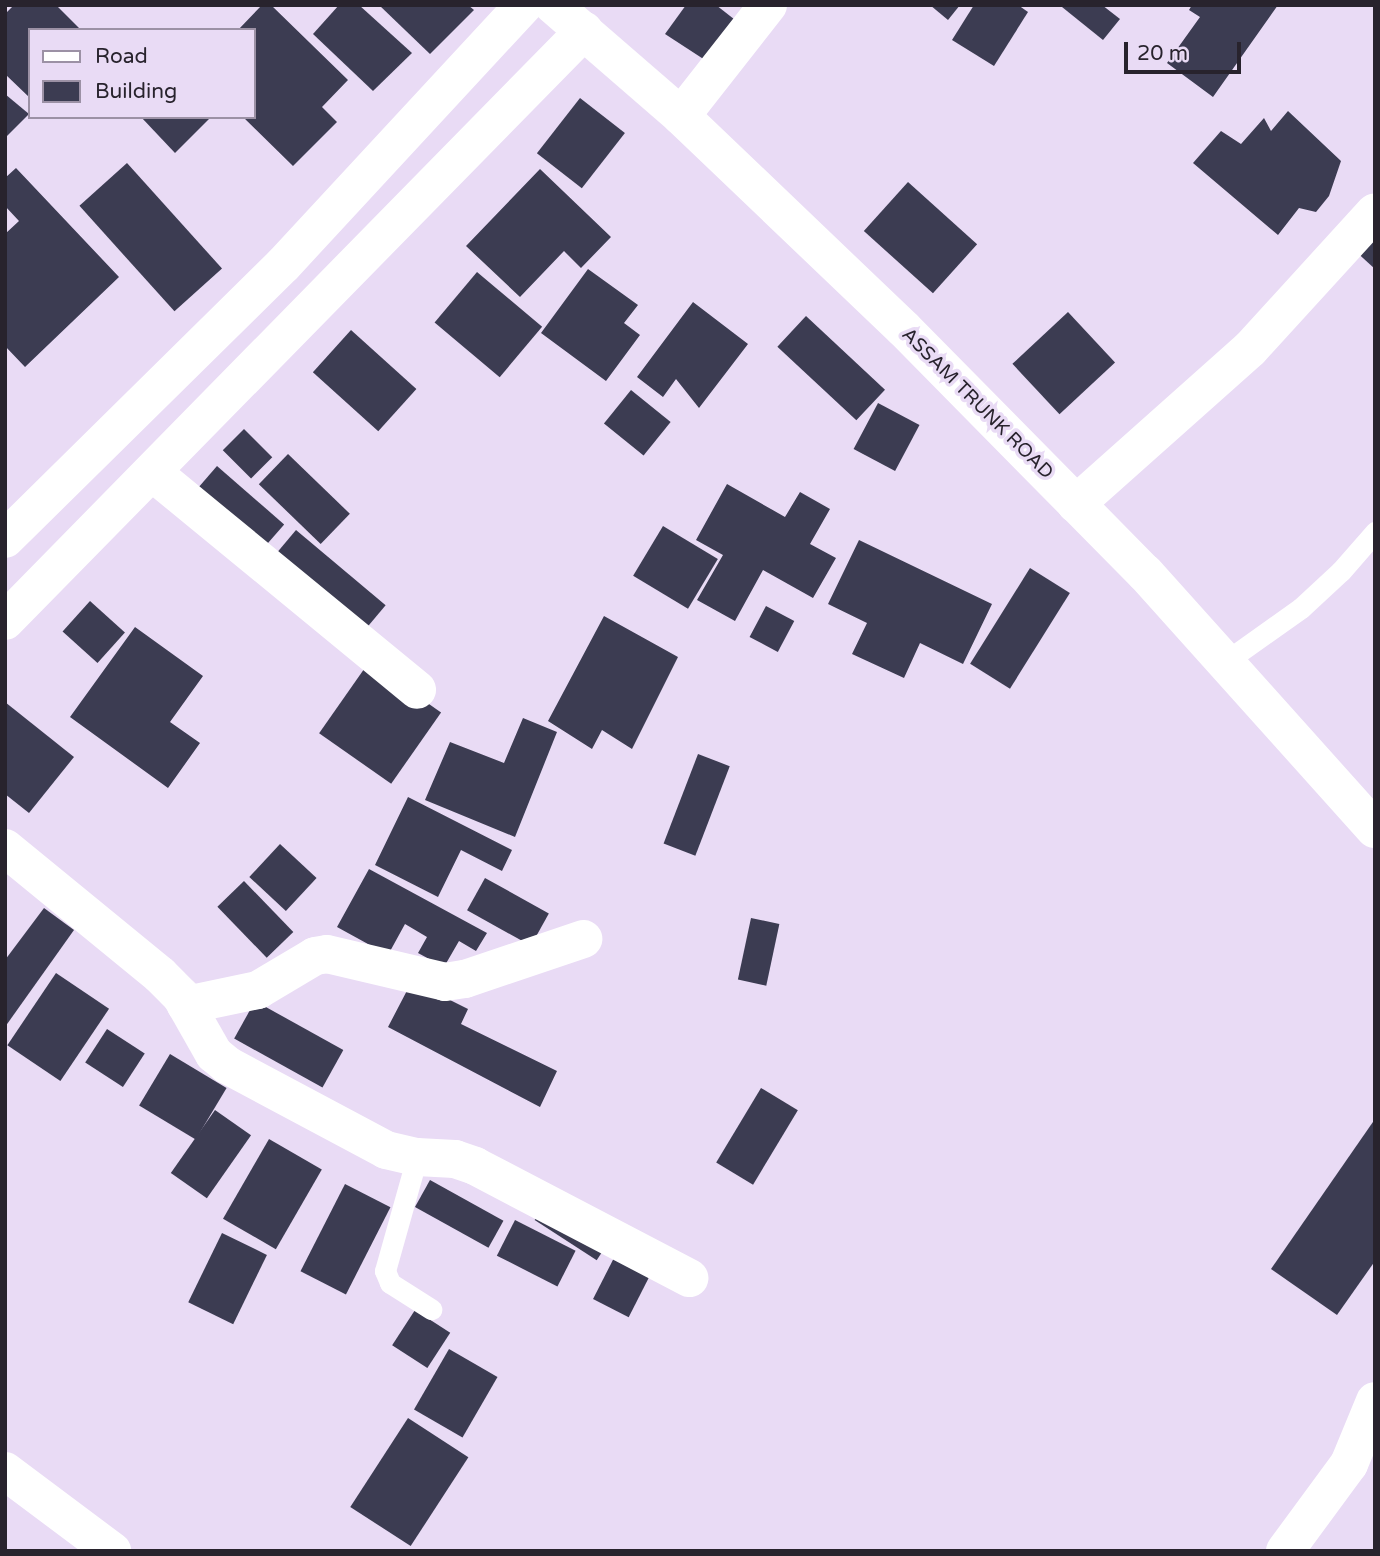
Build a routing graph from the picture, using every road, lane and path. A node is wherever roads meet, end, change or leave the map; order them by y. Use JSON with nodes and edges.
{"nodes":[{"id":1,"x":524,"y":5,"type":"edge"},
{"id":2,"x":553,"y":5,"type":"edge"},
{"id":3,"x":768,"y":5,"type":"edge"},
{"id":4,"x":584,"y":32,"type":"junction"},
{"id":5,"x":681,"y":116,"type":"junction"},
{"id":6,"x":1375,"y":212,"type":"edge"},
{"id":7,"x":152,"y":472,"type":"junction"},
{"id":8,"x":1076,"y":504,"type":"junction"},
{"id":9,"x":1375,"y":532,"type":"edge"},
{"id":10,"x":5,"y":540,"type":"edge"},
{"id":11,"x":5,"y":621,"type":"edge"},
{"id":12,"x":1225,"y":662,"type":"junction"},
{"id":13,"x":417,"y":690,"type":"dead end"},
{"id":14,"x":1375,"y":830,"type":"edge"},
{"id":15,"x":5,"y":848,"type":"edge"},
{"id":16,"x":583,"y":939,"type":"dead end"},
{"id":17,"x":186,"y":1005,"type":"junction"},
{"id":18,"x":417,"y":1157,"type":"junction"},
{"id":19,"x":689,"y":1278,"type":"dead end"},
{"id":20,"x":431,"y":1309,"type":"dead end"},
{"id":21,"x":1375,"y":1401,"type":"edge"},
{"id":22,"x":5,"y":1471,"type":"edge"},
{"id":23,"x":112,"y":1551,"type":"edge"},
{"id":24,"x":1285,"y":1551,"type":"edge"}],
"edges":[{"from":1,"to":10,"type":"street"},
{"from":2,"to":4,"type":"street","name":"ASSAM TRUNK ROAD"},
{"from":3,"to":5,"type":"street"},
{"from":4,"to":5,"type":"street","name":"ASSAM TRUNK ROAD"},
{"from":4,"to":7,"type":"street"},
{"from":5,"to":8,"type":"street","name":"ASSAM TRUNK ROAD"},
{"from":6,"to":8,"type":"street"},
{"from":7,"to":11,"type":"street"},
{"from":7,"to":13,"type":"street"},
{"from":8,"to":12,"type":"street","name":"ASSAM TRUNK ROAD"},
{"from":9,"to":12,"type":"lane"},
{"from":12,"to":14,"type":"street","name":"ASSAM TRUNK ROAD"},
{"from":15,"to":17,"type":"street"},
{"from":16,"to":17,"type":"street"},
{"from":17,"to":18,"type":"street"},
{"from":18,"to":19,"type":"street"},
{"from":18,"to":20,"type":"lane"},
{"from":21,"to":24,"type":"street"},
{"from":22,"to":23,"type":"street"}]}
